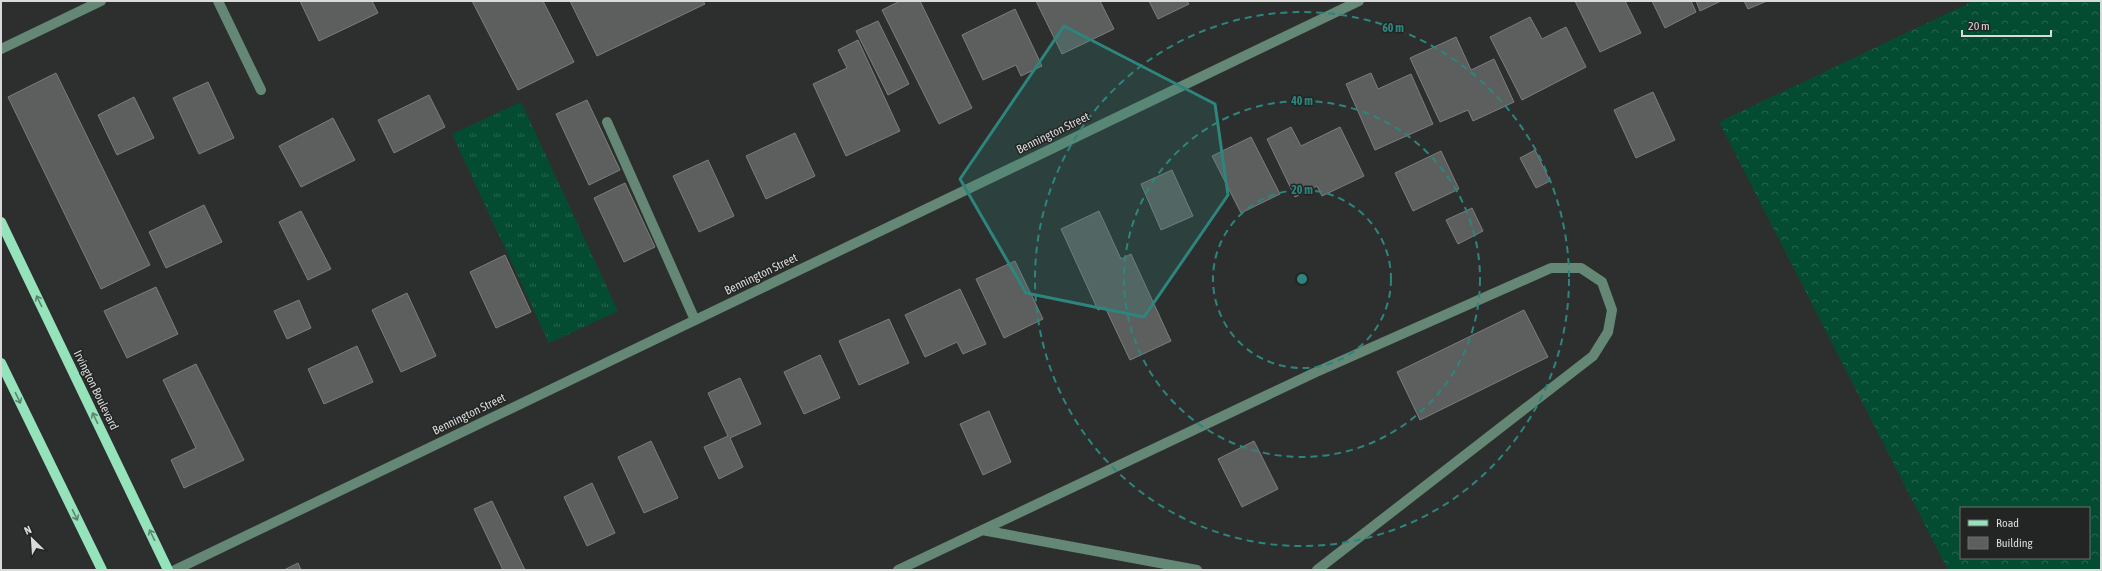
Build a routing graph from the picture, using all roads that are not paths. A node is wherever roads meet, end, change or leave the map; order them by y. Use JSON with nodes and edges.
{"nodes":[{"id":1,"x":101,"y":1,"type":"edge"},
{"id":2,"x":218,"y":1,"type":"edge"},
{"id":3,"x":1358,"y":1,"type":"edge"},
{"id":4,"x":1,"y":49,"type":"edge"},
{"id":5,"x":261,"y":90,"type":"dead end"},
{"id":6,"x":607,"y":122,"type":"dead end"},
{"id":7,"x":1,"y":222,"type":"edge"},
{"id":8,"x":695,"y":320,"type":"junction"},
{"id":9,"x":1,"y":363,"type":"edge"},
{"id":10,"x":982,"y":530,"type":"junction"},
{"id":11,"x":102,"y":570,"type":"edge"},
{"id":12,"x":168,"y":570,"type":"edge"},
{"id":13,"x":175,"y":570,"type":"edge"},
{"id":14,"x":898,"y":570,"type":"edge"},
{"id":15,"x":1197,"y":570,"type":"edge"},
{"id":16,"x":1317,"y":570,"type":"edge"}],
"edges":[{"from":1,"to":4,"type":"street"},
{"from":2,"to":5,"type":"street"},
{"from":3,"to":8,"type":"street","name":"Bennington Street"},
{"from":6,"to":8,"type":"street"},
{"from":12,"to":7,"type":"main road","name":"Irvington Boulevard","one_way":true},
{"from":8,"to":13,"type":"street","name":"Bennington Street"},
{"from":9,"to":11,"type":"main road","one_way":true},
{"from":10,"to":14,"type":"street"},
{"from":10,"to":15,"type":"street"},
{"from":10,"to":16,"type":"street"}]}
